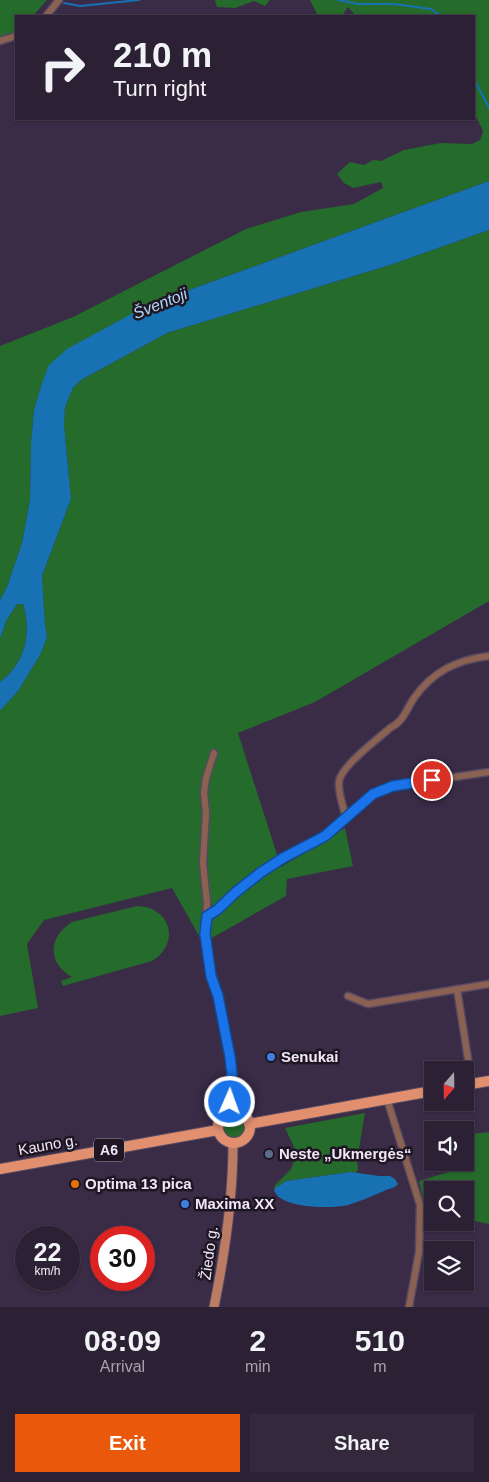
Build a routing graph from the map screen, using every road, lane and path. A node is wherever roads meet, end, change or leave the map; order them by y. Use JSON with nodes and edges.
{"nodes":[{"id":1,"x":59,"y":0,"type":"edge"},
{"id":2,"x":47,"y":15,"type":"edge"},
{"id":3,"x":15,"y":36,"type":"edge"},
{"id":4,"x":0,"y":40,"type":"edge"},
{"id":5,"x":489,"y":656,"type":"edge"},
{"id":6,"x":214,"y":753,"type":"dead end"},
{"id":7,"x":489,"y":772,"type":"edge"},
{"id":8,"x":346,"y":818,"type":"junction"},
{"id":9,"x":207,"y":916,"type":"junction"},
{"id":10,"x":489,"y":984,"type":"edge"},
{"id":11,"x":457,"y":990,"type":"junction"},
{"id":12,"x":348,"y":996,"type":"dead end"},
{"id":13,"x":465,"y":1061,"type":"edge"},
{"id":14,"x":489,"y":1081,"type":"edge"},
{"id":15,"x":474,"y":1084,"type":"edge"},
{"id":16,"x":424,"y":1092,"type":"edge"},
{"id":17,"x":388,"y":1099,"type":"junction"},
{"id":18,"x":232,"y":1111,"type":"junction"},
{"id":19,"x":249,"y":1124,"type":"junction"},
{"id":20,"x":218,"y":1130,"type":"junction"},
{"id":21,"x":233,"y":1143,"type":"junction"},
{"id":22,"x":0,"y":1169,"type":"edge"},
{"id":23,"x":214,"y":1307,"type":"edge"},
{"id":24,"x":409,"y":1307,"type":"edge"}],
"edges":[{"from":1,"to":2,"type":"street"},
{"from":3,"to":4,"type":"street"},
{"from":5,"to":8,"type":"street"},
{"from":6,"to":9,"type":"street"},
{"from":7,"to":8,"type":"street"},
{"from":8,"to":9,"type":"street"},
{"from":9,"to":18,"type":"street"},
{"from":10,"to":11,"type":"street"},
{"from":11,"to":12,"type":"street"},
{"from":11,"to":13,"type":"street"},
{"from":14,"to":15,"type":"main road"},
{"from":16,"to":17,"type":"main road"},
{"from":17,"to":19,"type":"main road"},
{"from":17,"to":24,"type":"street"},
{"from":18,"to":19,"type":"main road"},
{"from":18,"to":20,"type":"main road"},
{"from":19,"to":21,"type":"main road"},
{"from":20,"to":21,"type":"main road"},
{"from":20,"to":22,"type":"main road","name":"Kauno g.","number":"A6"},
{"from":21,"to":23,"type":"street","name":"Žiedo g."}]}
